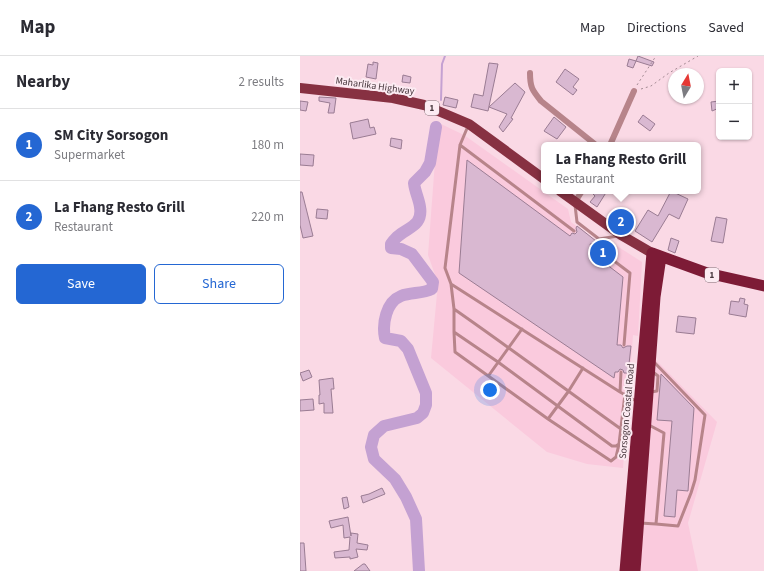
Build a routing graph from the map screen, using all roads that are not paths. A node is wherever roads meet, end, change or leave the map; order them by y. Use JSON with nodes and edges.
{"nodes":[{"id":1,"x":530,"y":73,"type":"dead end"},
{"id":2,"x":300,"y":88,"type":"edge"},
{"id":3,"x":634,"y":91,"type":"road end"},
{"id":4,"x":469,"y":124,"type":"junction"},
{"id":5,"x":592,"y":142,"type":"edge"},
{"id":6,"x":611,"y":142,"type":"edge"},
{"id":7,"x":460,"y":145,"type":"junction"},
{"id":8,"x":541,"y":177,"type":"edge"},
{"id":9,"x":564,"y":194,"type":"edge"},
{"id":10,"x":580,"y":194,"type":"edge"},
{"id":11,"x":575,"y":202,"type":"junction"},
{"id":12,"x":574,"y":231,"type":"dead end"},
{"id":13,"x":621,"y":235,"type":"junction"},
{"id":14,"x":593,"y":245,"type":"dead end"},
{"id":15,"x":656,"y":255,"type":"junction"},
{"id":16,"x":451,"y":284,"type":"junction"},
{"id":17,"x":764,"y":286,"type":"edge"},
{"id":18,"x":454,"y":309,"type":"junction"},
{"id":19,"x":522,"y":329,"type":"junction"},
{"id":20,"x":454,"y":332,"type":"junction"},
{"id":21,"x":624,"y":345,"type":"dead end"},
{"id":22,"x":509,"y":347,"type":"junction"},
{"id":23,"x":498,"y":362,"type":"junction"},
{"id":24,"x":651,"y":364,"type":"junction"},
{"id":25,"x":583,"y":368,"type":"junction"},
{"id":26,"x":621,"y":372,"type":"dead end"},
{"id":27,"x":489,"y":375,"type":"junction"},
{"id":28,"x":568,"y":392,"type":"junction"},
{"id":29,"x":620,"y":392,"type":"junction"},
{"id":30,"x":625,"y":394,"type":"junction"},
{"id":31,"x":638,"y":402,"type":"junction"},
{"id":32,"x":558,"y":406,"type":"junction"},
{"id":33,"x":548,"y":419,"type":"junction"},
{"id":34,"x":646,"y":423,"type":"junction"},
{"id":35,"x":621,"y":429,"type":"junction"},
{"id":36,"x":619,"y":444,"type":"junction"},
{"id":37,"x":638,"y":523,"type":"junction"},
{"id":38,"x":656,"y":524,"type":"junction"},
{"id":39,"x":625,"y":571,"type":"edge"},
{"id":40,"x":635,"y":571,"type":"edge"}],
"edges":[{"from":1,"to":5,"type":"street"},
{"from":2,"to":4,"type":"main road","name":"Maharlika Highway","number":"1"},
{"from":3,"to":6,"type":"street"},
{"from":4,"to":7,"type":"lane"},
{"from":4,"to":8,"type":"main road","name":"Maharlika Highway","number":"1"},
{"from":7,"to":12,"type":"lane"},
{"from":7,"to":16,"type":"lane"},
{"from":9,"to":11,"type":"main road","number":"1"},
{"from":10,"to":11,"type":"street"},
{"from":11,"to":13,"type":"main road","number":"1"},
{"from":11,"to":13,"type":"lane"},
{"from":13,"to":15,"type":"main road","number":"1"},
{"from":14,"to":21,"type":"lane"},
{"from":15,"to":17,"type":"highway","number":"1"},
{"from":15,"to":24,"type":"highway","name":"Sorsogon Coastal Road"},
{"from":15,"to":31,"type":"highway","name":"Sorsogon Coastal Road"},
{"from":16,"to":18,"type":"lane"},
{"from":16,"to":19,"type":"lane"},
{"from":18,"to":20,"type":"lane"},
{"from":18,"to":22,"type":"lane"},
{"from":19,"to":22,"type":"lane"},
{"from":19,"to":25,"type":"lane"},
{"from":20,"to":23,"type":"lane"},
{"from":20,"to":27,"type":"lane"},
{"from":22,"to":23,"type":"lane"},
{"from":22,"to":28,"type":"lane"},
{"from":23,"to":27,"type":"lane"},
{"from":23,"to":32,"type":"lane"},
{"from":24,"to":34,"type":"highway","name":"Sorsogon Coastal Road"},
{"from":24,"to":38,"type":"lane"},
{"from":25,"to":28,"type":"lane"},
{"from":25,"to":29,"type":"lane"},
{"from":26,"to":29,"type":"lane"},
{"from":27,"to":33,"type":"lane"},
{"from":28,"to":32,"type":"lane"},
{"from":28,"to":35,"type":"lane"},
{"from":29,"to":30,"type":"lane"},
{"from":30,"to":31,"type":"lane"},
{"from":30,"to":35,"type":"lane"},
{"from":31,"to":39,"type":"highway","name":"Sorsogon Coastal Road"},
{"from":32,"to":33,"type":"lane"},
{"from":32,"to":36,"type":"lane"},
{"from":33,"to":36,"type":"lane"},
{"from":34,"to":37,"type":"highway","name":"Sorsogon Coastal Road"},
{"from":34,"to":38,"type":"lane"},
{"from":35,"to":36,"type":"lane"},
{"from":37,"to":38,"type":"lane"},
{"from":37,"to":40,"type":"highway","name":"Sorsogon Coastal Road"}]}
